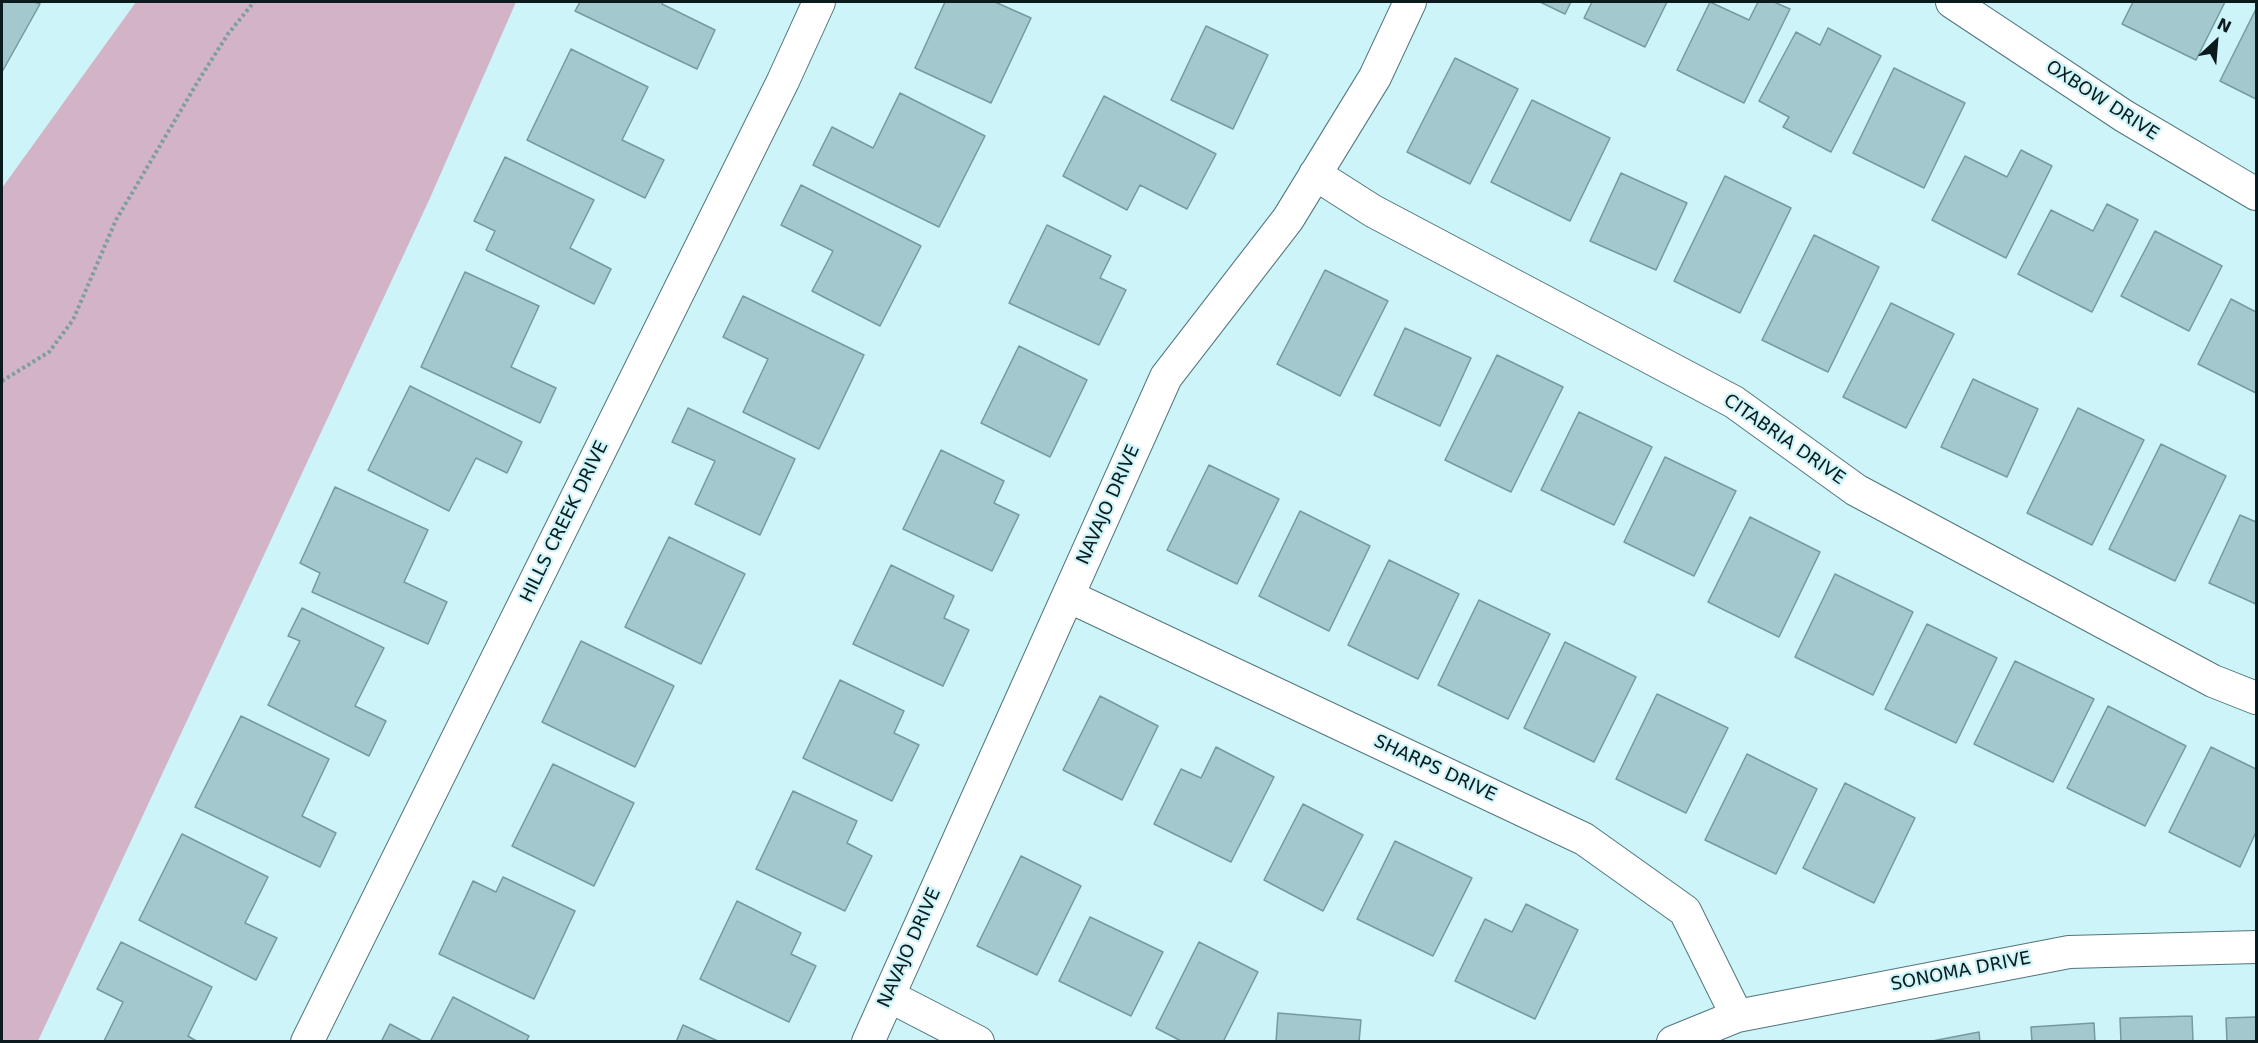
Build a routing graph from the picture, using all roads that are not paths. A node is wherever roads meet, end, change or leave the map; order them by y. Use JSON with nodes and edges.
{"nodes":[{"id":1,"x":819,"y":2,"type":"edge"},
{"id":2,"x":1410,"y":2,"type":"edge"},
{"id":3,"x":1952,"y":2,"type":"edge"},
{"id":4,"x":1316,"y":174,"type":"junction"},
{"id":5,"x":2256,"y":194,"type":"edge"},
{"id":6,"x":1068,"y":596,"type":"junction"},
{"id":7,"x":2256,"y":698,"type":"edge"},
{"id":8,"x":2256,"y":947,"type":"edge"},
{"id":9,"x":889,"y":996,"type":"junction"},
{"id":10,"x":1737,"y":1016,"type":"junction"},
{"id":11,"x":307,"y":1041,"type":"edge"},
{"id":12,"x":868,"y":1041,"type":"edge"},
{"id":13,"x":978,"y":1041,"type":"edge"},
{"id":14,"x":1673,"y":1041,"type":"edge"}],
"edges":[{"from":1,"to":11,"type":"street","name":"HILLS CREEK DRIVE"},
{"from":2,"to":4,"type":"street","name":"NAVAJO DRIVE"},
{"from":3,"to":5,"type":"street","name":"OXBOW DRIVE"},
{"from":4,"to":6,"type":"street","name":"NAVAJO DRIVE"},
{"from":4,"to":7,"type":"street","name":"CITABRIA DRIVE"},
{"from":6,"to":9,"type":"street","name":"NAVAJO DRIVE"},
{"from":6,"to":10,"type":"street","name":"SHARPS DRIVE"},
{"from":8,"to":10,"type":"street","name":"SONOMA DRIVE"},
{"from":9,"to":12,"type":"street","name":"NAVAJO DRIVE"},
{"from":9,"to":13,"type":"street"},
{"from":10,"to":14,"type":"street","name":"SONOMA DRIVE"}]}
